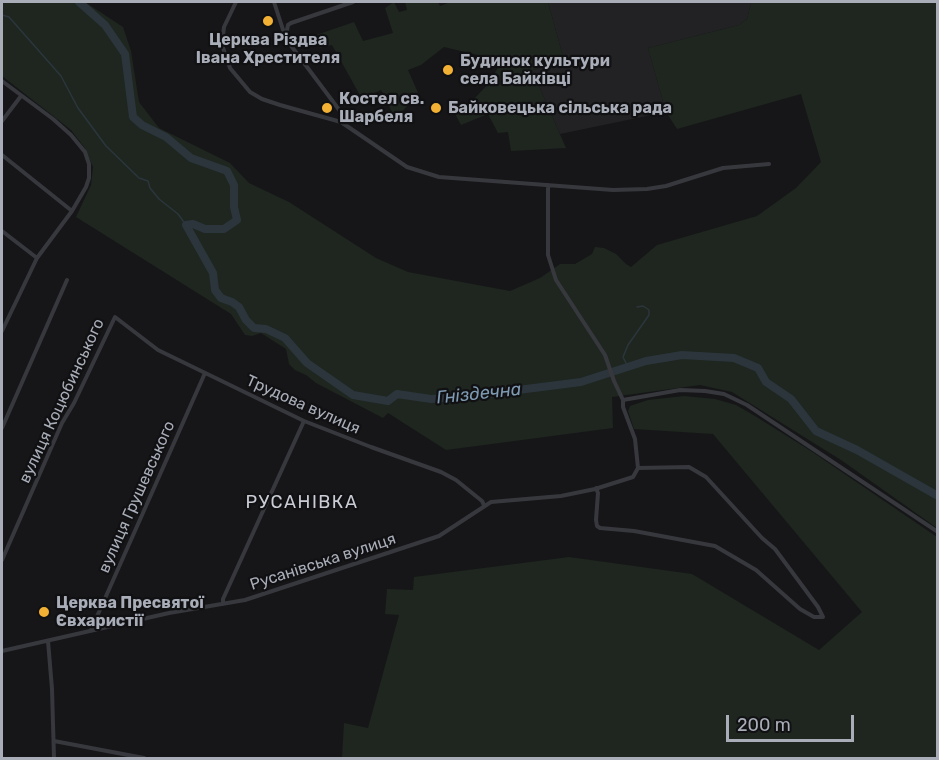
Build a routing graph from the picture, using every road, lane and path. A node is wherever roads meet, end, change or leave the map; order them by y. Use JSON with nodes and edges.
{"nodes":[{"id":1,"x":236,"y":2,"type":"edge"},
{"id":2,"x":274,"y":2,"type":"edge"},
{"id":3,"x":353,"y":2,"type":"edge"},
{"id":4,"x":286,"y":39,"type":"junction"},
{"id":5,"x":2,"y":81,"type":"edge"},
{"id":6,"x":21,"y":96,"type":"junction"},
{"id":7,"x":2,"y":121,"type":"edge"},
{"id":8,"x":341,"y":122,"type":"junction"},
{"id":9,"x":2,"y":155,"type":"edge"},
{"id":10,"x":769,"y":164,"type":"dead end"},
{"id":11,"x":548,"y":185,"type":"junction"},
{"id":12,"x":72,"y":211,"type":"junction"},
{"id":13,"x":2,"y":231,"type":"edge"},
{"id":14,"x":37,"y":258,"type":"junction"},
{"id":15,"x":67,"y":280,"type":"dead end"},
{"id":16,"x":115,"y":317,"type":"joint"},
{"id":17,"x":2,"y":331,"type":"edge"},
{"id":18,"x":205,"y":373,"type":"junction"},
{"id":19,"x":623,"y":400,"type":"junction"},
{"id":20,"x":304,"y":421,"type":"junction"},
{"id":21,"x":2,"y":428,"type":"edge"},
{"id":22,"x":638,"y":468,"type":"junction"},
{"id":23,"x":596,"y":488,"type":"junction"},
{"id":24,"x":484,"y":505,"type":"junction"},
{"id":25,"x":938,"y":532,"type":"edge"},
{"id":26,"x":2,"y":560,"type":"edge"},
{"id":27,"x":223,"y":604,"type":"junction"},
{"id":28,"x":90,"y":631,"type":"junction"},
{"id":29,"x":48,"y":640,"type":"junction"},
{"id":30,"x":2,"y":651,"type":"edge"},
{"id":31,"x":54,"y":741,"type":"junction"},
{"id":32,"x":54,"y":759,"type":"edge"},
{"id":33,"x":144,"y":759,"type":"edge"}],
"edges":[{"from":1,"to":8,"type":"street"},
{"from":2,"to":4,"type":"street"},
{"from":3,"to":4,"type":"street"},
{"from":4,"to":8,"type":"street"},
{"from":5,"to":6,"type":"street"},
{"from":6,"to":7,"type":"street"},
{"from":6,"to":12,"type":"street"},
{"from":8,"to":11,"type":"street"},
{"from":9,"to":12,"type":"street"},
{"from":10,"to":11,"type":"street"},
{"from":11,"to":19,"type":"street"},
{"from":12,"to":14,"type":"street"},
{"from":13,"to":14,"type":"street"},
{"from":14,"to":17,"type":"street"},
{"from":15,"to":21,"type":"street"},
{"from":16,"to":18,"type":"street","name":"Трудова вулиця"},
{"from":16,"to":26,"type":"street","name":"вулиця Коцюбинського"},
{"from":18,"to":20,"type":"street","name":"Трудова вулиця"},
{"from":18,"to":28,"type":"street","name":"вулиця Грушевського"},
{"from":19,"to":22,"type":"street"},
{"from":19,"to":25,"type":"street"},
{"from":20,"to":24,"type":"street","name":"Трудова вулиця"},
{"from":20,"to":27,"type":"street"},
{"from":22,"to":23,"type":"street","name":"Русанівська вулиця"},
{"from":22,"to":23,"type":"street"},
{"from":23,"to":24,"type":"street","name":"Русанівська вулиця"},
{"from":24,"to":27,"type":"street","name":"Русанівська вулиця"},
{"from":27,"to":28,"type":"street","name":"Русанівська вулиця"},
{"from":28,"to":29,"type":"street","name":"Русанівська вулиця"},
{"from":29,"to":30,"type":"street","name":"Русанівська вулиця"},
{"from":29,"to":31,"type":"street"},
{"from":31,"to":32,"type":"street"},
{"from":31,"to":33,"type":"street"}]}
